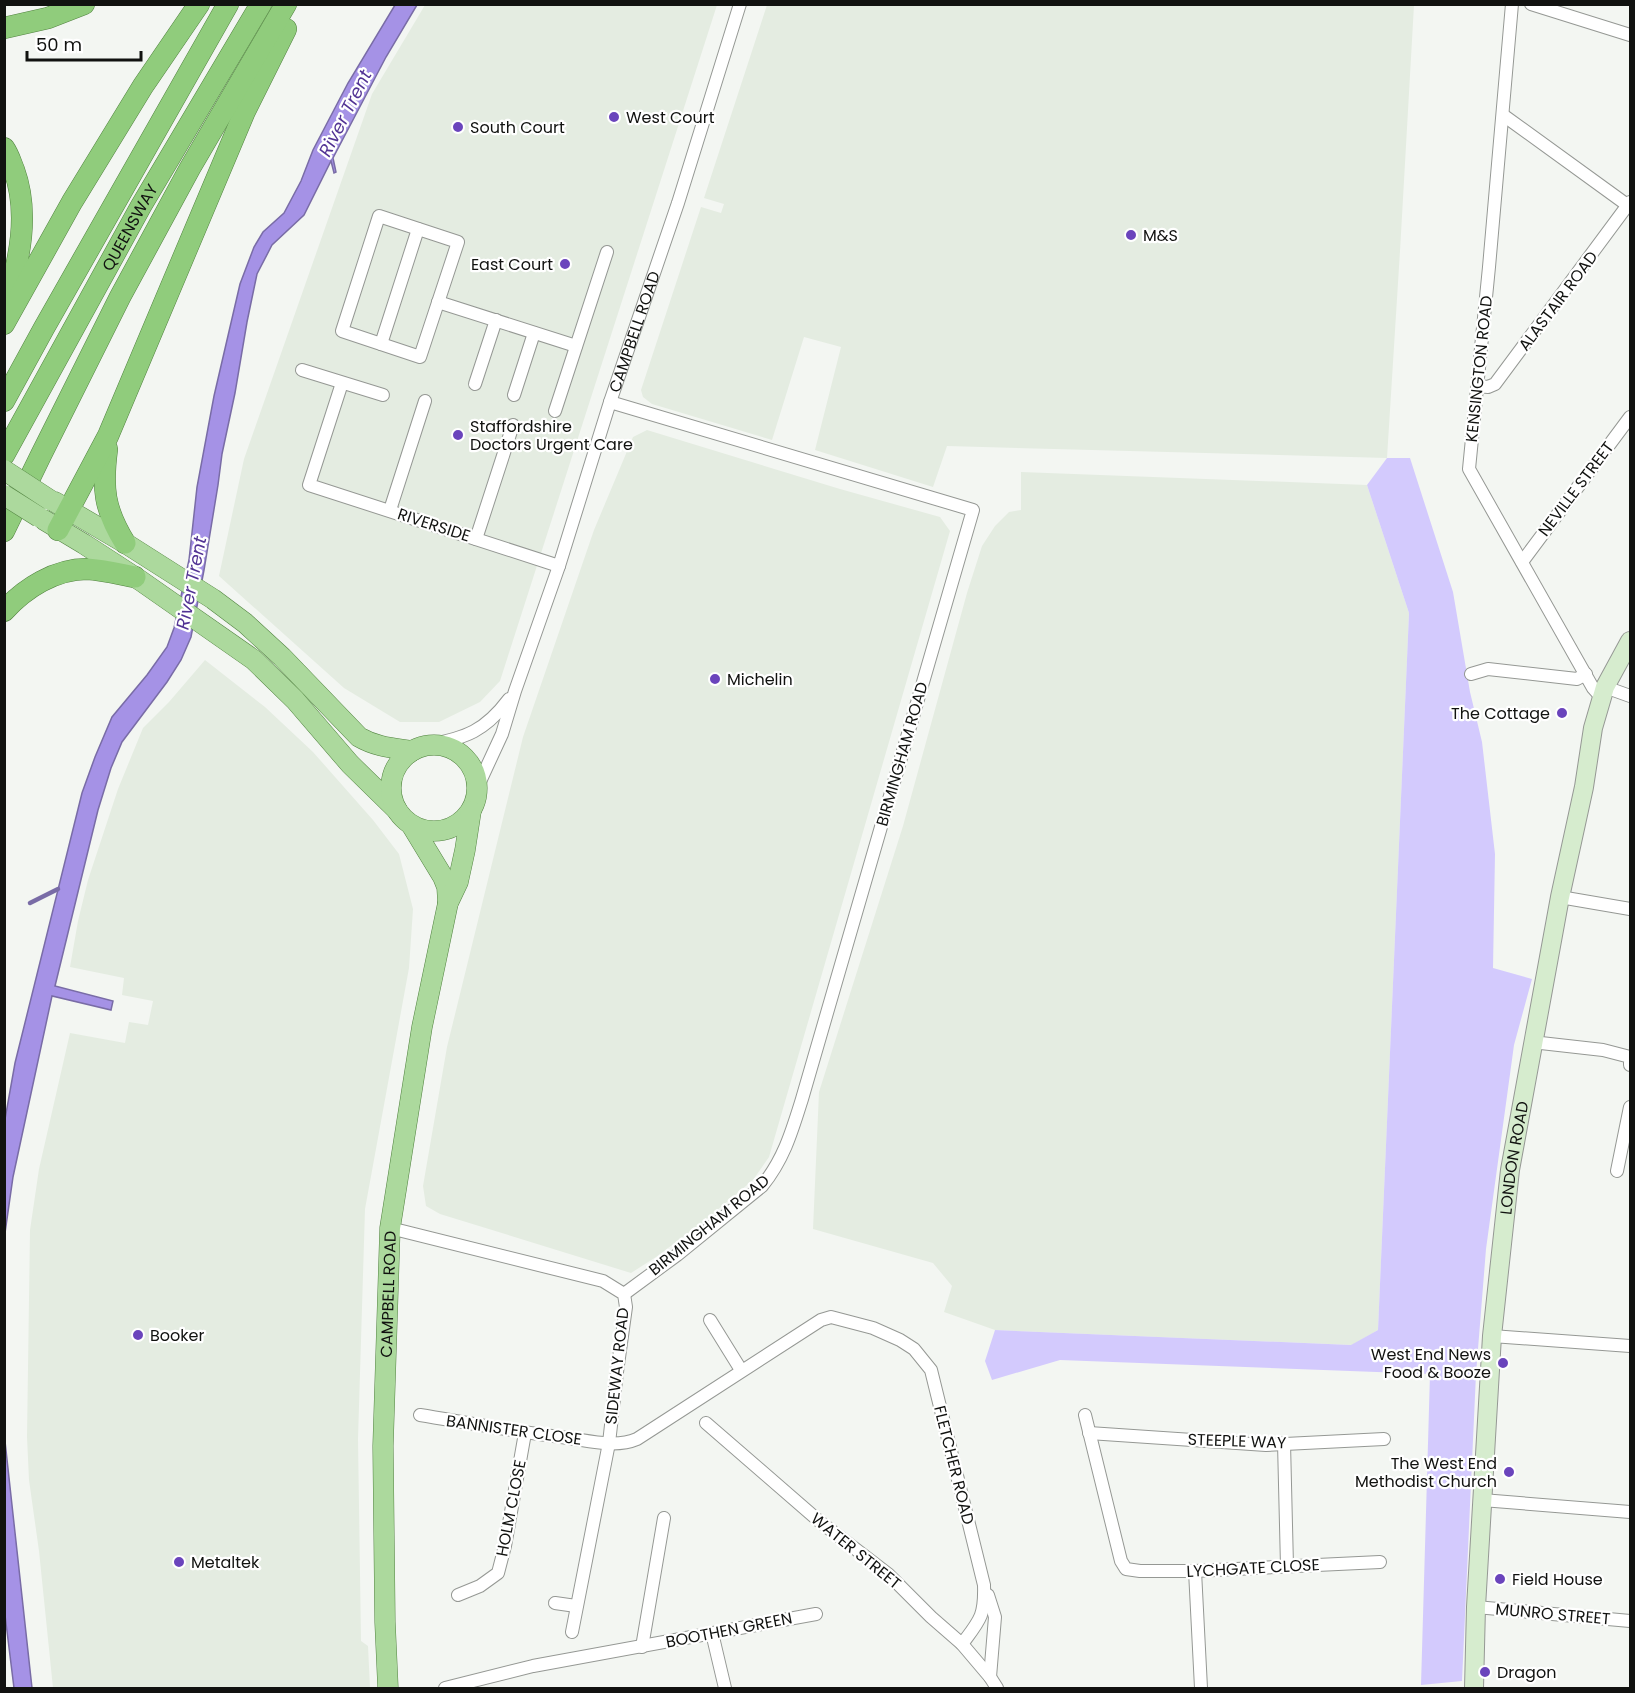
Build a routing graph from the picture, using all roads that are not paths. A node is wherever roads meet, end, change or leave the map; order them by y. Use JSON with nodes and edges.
{"nodes":[{"id":1,"x":84,"y":4,"type":"edge"},
{"id":2,"x":199,"y":4,"type":"edge"},
{"id":3,"x":228,"y":4,"type":"edge"},
{"id":4,"x":261,"y":4,"type":"edge"},
{"id":5,"x":285,"y":4,"type":"edge"},
{"id":6,"x":298,"y":4,"type":"edge"},
{"id":7,"x":740,"y":4,"type":"edge"},
{"id":8,"x":1512,"y":4,"type":"edge"},
{"id":9,"x":1531,"y":4,"type":"edge"},
{"id":10,"x":4,"y":28,"type":"edge"},
{"id":11,"x":1630,"y":35,"type":"edge"},
{"id":12,"x":1503,"y":115,"type":"junction"},
{"id":13,"x":4,"y":148,"type":"edge"},
{"id":14,"x":1630,"y":205,"type":"edge"},
{"id":15,"x":418,"y":229,"type":"junction"},
{"id":16,"x":607,"y":252,"type":"dead end"},
{"id":17,"x":438,"y":302,"type":"junction"},
{"id":18,"x":4,"y":313,"type":"edge"},
{"id":19,"x":496,"y":320,"type":"junction"},
{"id":20,"x":4,"y":324,"type":"edge"},
{"id":21,"x":534,"y":333,"type":"junction"},
{"id":22,"x":381,"y":344,"type":"junction"},
{"id":23,"x":576,"y":346,"type":"junction"},
{"id":24,"x":302,"y":370,"type":"dead end"},
{"id":25,"x":342,"y":383,"type":"junction"},
{"id":26,"x":475,"y":384,"type":"dead end"},
{"id":27,"x":1478,"y":386,"type":"junction"},
{"id":28,"x":383,"y":395,"type":"dead end"},
{"id":29,"x":514,"y":395,"type":"dead end"},
{"id":30,"x":4,"y":401,"type":"edge"},
{"id":31,"x":425,"y":401,"type":"dead end"},
{"id":32,"x":610,"y":402,"type":"junction"},
{"id":33,"x":555,"y":411,"type":"dead end"},
{"id":34,"x":1630,"y":417,"type":"edge"},
{"id":35,"x":513,"y":425,"type":"dead end"},
{"id":36,"x":108,"y":436,"type":"junction"},
{"id":37,"x":4,"y":455,"type":"edge"},
{"id":38,"x":4,"y":470,"type":"edge"},
{"id":39,"x":4,"y":495,"type":"edge"},
{"id":40,"x":69,"y":510,"type":"junction"},
{"id":41,"x":390,"y":510,"type":"junction"},
{"id":42,"x":58,"y":530,"type":"junction"},
{"id":43,"x":4,"y":531,"type":"edge"},
{"id":44,"x":476,"y":539,"type":"junction"},
{"id":45,"x":125,"y":543,"type":"junction"},
{"id":46,"x":1522,"y":562,"type":"junction"},
{"id":47,"x":559,"y":566,"type":"junction"},
{"id":48,"x":138,"y":579,"type":"junction"},
{"id":49,"x":4,"y":611,"type":"edge"},
{"id":50,"x":1630,"y":641,"type":"edge"},
{"id":51,"x":1471,"y":674,"type":"dead end"},
{"id":52,"x":1586,"y":674,"type":"junction"},
{"id":53,"x":515,"y":691,"type":"junction"},
{"id":54,"x":1604,"y":693,"type":"junction"},
{"id":55,"x":1630,"y":696,"type":"edge"},
{"id":56,"x":420,"y":748,"type":"junction"},
{"id":57,"x":477,"y":788,"type":"junction"},
{"id":58,"x":397,"y":810,"type":"junction"},
{"id":59,"x":471,"y":811,"type":"junction"},
{"id":60,"x":412,"y":826,"type":"junction"},
{"id":61,"x":1560,"y":897,"type":"junction"},
{"id":62,"x":448,"y":903,"type":"junction"},
{"id":63,"x":1630,"y":909,"type":"edge"},
{"id":64,"x":1532,"y":1042,"type":"junction"},
{"id":65,"x":1630,"y":1065,"type":"edge"},
{"id":66,"x":1630,"y":1107,"type":"edge"},
{"id":67,"x":1617,"y":1171,"type":"dead end"},
{"id":68,"x":390,"y":1228,"type":"junction"},
{"id":69,"x":624,"y":1294,"type":"junction"},
{"id":70,"x":710,"y":1320,"type":"dead end"},
{"id":71,"x":1492,"y":1336,"type":"junction"},
{"id":72,"x":1630,"y":1346,"type":"edge"},
{"id":73,"x":914,"y":1349,"type":"joint"},
{"id":74,"x":741,"y":1370,"type":"junction"},
{"id":75,"x":420,"y":1415,"type":"dead end"},
{"id":76,"x":1084,"y":1415,"type":"dead end"},
{"id":77,"x":706,"y":1423,"type":"dead end"},
{"id":78,"x":525,"y":1433,"type":"junction"},
{"id":79,"x":1089,"y":1433,"type":"junction"},
{"id":80,"x":1384,"y":1439,"type":"dead end"},
{"id":81,"x":609,"y":1443,"type":"junction"},
{"id":82,"x":1284,"y":1443,"type":"junction"},
{"id":83,"x":1482,"y":1500,"type":"junction"},
{"id":84,"x":1630,"y":1512,"type":"edge"},
{"id":85,"x":664,"y":1518,"type":"dead end"},
{"id":86,"x":1380,"y":1562,"type":"dead end"},
{"id":87,"x":1287,"y":1566,"type":"junction"},
{"id":88,"x":1195,"y":1571,"type":"junction"},
{"id":89,"x":984,"y":1585,"type":"junction"},
{"id":90,"x":458,"y":1595,"type":"dead end"},
{"id":91,"x":555,"y":1603,"type":"dead end"},
{"id":92,"x":576,"y":1606,"type":"junction"},
{"id":93,"x":1476,"y":1607,"type":"junction"},
{"id":94,"x":816,"y":1614,"type":"dead end"},
{"id":95,"x":1630,"y":1621,"type":"edge"},
{"id":96,"x":572,"y":1632,"type":"dead end"},
{"id":97,"x":712,"y":1633,"type":"junction"},
{"id":98,"x":962,"y":1644,"type":"junction"},
{"id":99,"x":642,"y":1647,"type":"junction"},
{"id":100,"x":990,"y":1677,"type":"junction"},
{"id":101,"x":388,"y":1689,"type":"edge"},
{"id":102,"x":445,"y":1689,"type":"edge"},
{"id":103,"x":725,"y":1689,"type":"edge"},
{"id":104,"x":997,"y":1689,"type":"edge"},
{"id":105,"x":1202,"y":1689,"type":"edge"},
{"id":106,"x":1474,"y":1689,"type":"edge"}],
"edges":[{"from":1,"to":10,"type":"highway"},
{"from":2,"to":20,"type":"highway"},
{"from":3,"to":30,"type":"highway","name":"QUEENSWAY"},
{"from":4,"to":37,"type":"highway","name":"QUEENSWAY"},
{"from":5,"to":43,"type":"highway"},
{"from":6,"to":36,"type":"highway"},
{"from":7,"to":32,"type":"street","name":"CAMPBELL ROAD"},
{"from":8,"to":12,"type":"street","name":"KENSINGTON ROAD"},
{"from":9,"to":11,"type":"street"},
{"from":12,"to":14,"type":"street"},
{"from":12,"to":27,"type":"street","name":"KENSINGTON ROAD"},
{"from":13,"to":18,"type":"highway"},
{"from":14,"to":27,"type":"street","name":"ALASTAIR ROAD"},
{"from":15,"to":17,"type":"street"},
{"from":15,"to":22,"type":"street"},
{"from":15,"to":22,"type":"street"},
{"from":16,"to":23,"type":"street"},
{"from":17,"to":19,"type":"street"},
{"from":17,"to":22,"type":"street"},
{"from":19,"to":21,"type":"street"},
{"from":19,"to":26,"type":"street"},
{"from":21,"to":23,"type":"street"},
{"from":21,"to":29,"type":"street"},
{"from":23,"to":33,"type":"street"},
{"from":24,"to":25,"type":"street"},
{"from":25,"to":28,"type":"street"},
{"from":25,"to":41,"type":"street","name":"RIVERSIDE"},
{"from":27,"to":46,"type":"street","name":"KENSINGTON ROAD"},
{"from":31,"to":41,"type":"street"},
{"from":32,"to":47,"type":"street","name":"CAMPBELL ROAD"},
{"from":32,"to":69,"type":"street","name":"BIRMINGHAM ROAD"},
{"from":34,"to":46,"type":"street","name":"NEVILLE STREET"},
{"from":35,"to":44,"type":"street"},
{"from":36,"to":40,"type":"highway"},
{"from":36,"to":45,"type":"highway"},
{"from":38,"to":40,"type":"main road","bridge":true},
{"from":39,"to":42,"type":"main road","bridge":true},
{"from":40,"to":42,"type":"highway"},
{"from":40,"to":45,"type":"main road"},
{"from":41,"to":44,"type":"street","name":"RIVERSIDE"},
{"from":42,"to":48,"type":"main road"},
{"from":44,"to":47,"type":"street","name":"RIVERSIDE"},
{"from":45,"to":56,"type":"main road"},
{"from":46,"to":52,"type":"street","name":"KENSINGTON ROAD"},
{"from":47,"to":53,"type":"street","name":"CAMPBELL ROAD"},
{"from":48,"to":49,"type":"highway"},
{"from":48,"to":58,"type":"main road"},
{"from":50,"to":54,"type":"main road","name":"LONDON ROAD"},
{"from":51,"to":52,"type":"street"},
{"from":52,"to":54,"type":"street","name":"KENSINGTON ROAD"},
{"from":53,"to":56,"type":"street","name":"CAMPBELL ROAD"},
{"from":53,"to":57,"type":"street","name":"CAMPBELL ROAD"},
{"from":54,"to":55,"type":"street"},
{"from":54,"to":61,"type":"main road","name":"LONDON ROAD"},
{"from":56,"to":57,"type":"main road"},
{"from":56,"to":58,"type":"main road"},
{"from":57,"to":59,"type":"main road"},
{"from":58,"to":60,"type":"main road"},
{"from":59,"to":60,"type":"main road"},
{"from":59,"to":62,"type":"main road","name":"CAMPBELL ROAD"},
{"from":60,"to":62,"type":"main road","name":"CAMPBELL ROAD"},
{"from":61,"to":63,"type":"street"},
{"from":61,"to":64,"type":"main road","name":"LONDON ROAD"},
{"from":62,"to":68,"type":"main road","name":"CAMPBELL ROAD"},
{"from":64,"to":65,"type":"street"},
{"from":64,"to":71,"type":"main road","name":"LONDON ROAD"},
{"from":66,"to":67,"type":"street"},
{"from":68,"to":69,"type":"street","name":"SIDEWAY ROAD"},
{"from":68,"to":101,"type":"main road","name":"CAMPBELL ROAD"},
{"from":69,"to":81,"type":"street","name":"SIDEWAY ROAD"},
{"from":70,"to":74,"type":"street"},
{"from":71,"to":72,"type":"street"},
{"from":71,"to":83,"type":"main road","name":"LONDON ROAD"},
{"from":73,"to":74,"type":"street","name":"BANNISTER CLOSE"},
{"from":73,"to":89,"type":"street","name":"FLETCHER ROAD"},
{"from":74,"to":81,"type":"street","name":"BANNISTER CLOSE"},
{"from":75,"to":78,"type":"street","name":"BANNISTER CLOSE"},
{"from":76,"to":79,"type":"street"},
{"from":77,"to":98,"type":"street","name":"WATER STREET"},
{"from":78,"to":81,"type":"street","name":"BANNISTER CLOSE"},
{"from":78,"to":90,"type":"street","name":"HOLM CLOSE"},
{"from":79,"to":82,"type":"street","name":"STEEPLE WAY"},
{"from":79,"to":88,"type":"street","name":"LYCHGATE CLOSE"},
{"from":80,"to":82,"type":"street","name":"STEEPLE WAY"},
{"from":81,"to":92,"type":"street","name":"SIDEWAY ROAD"},
{"from":82,"to":87,"type":"street"},
{"from":83,"to":84,"type":"street"},
{"from":83,"to":93,"type":"main road","name":"LONDON ROAD"},
{"from":85,"to":99,"type":"street","name":"BOOTHEN GREEN"},
{"from":86,"to":87,"type":"street","name":"LYCHGATE CLOSE"},
{"from":87,"to":88,"type":"street","name":"LYCHGATE CLOSE"},
{"from":88,"to":105,"type":"street"},
{"from":89,"to":98,"type":"street","name":"FLETCHER ROAD"},
{"from":89,"to":100,"type":"street","name":"FLETCHER ROAD"},
{"from":91,"to":92,"type":"street"},
{"from":92,"to":96,"type":"street","name":"SIDEWAY ROAD"},
{"from":93,"to":95,"type":"street","name":"MUNRO STREET"},
{"from":93,"to":106,"type":"main road","name":"LONDON ROAD"},
{"from":94,"to":97,"type":"street","name":"BOOTHEN GREEN"},
{"from":97,"to":99,"type":"street","name":"BOOTHEN GREEN"},
{"from":97,"to":103,"type":"street"},
{"from":98,"to":100,"type":"street","name":"WATER STREET"},
{"from":99,"to":102,"type":"street","name":"BOOTHEN GREEN"},
{"from":100,"to":104,"type":"street","name":"WATER STREET"}]}
